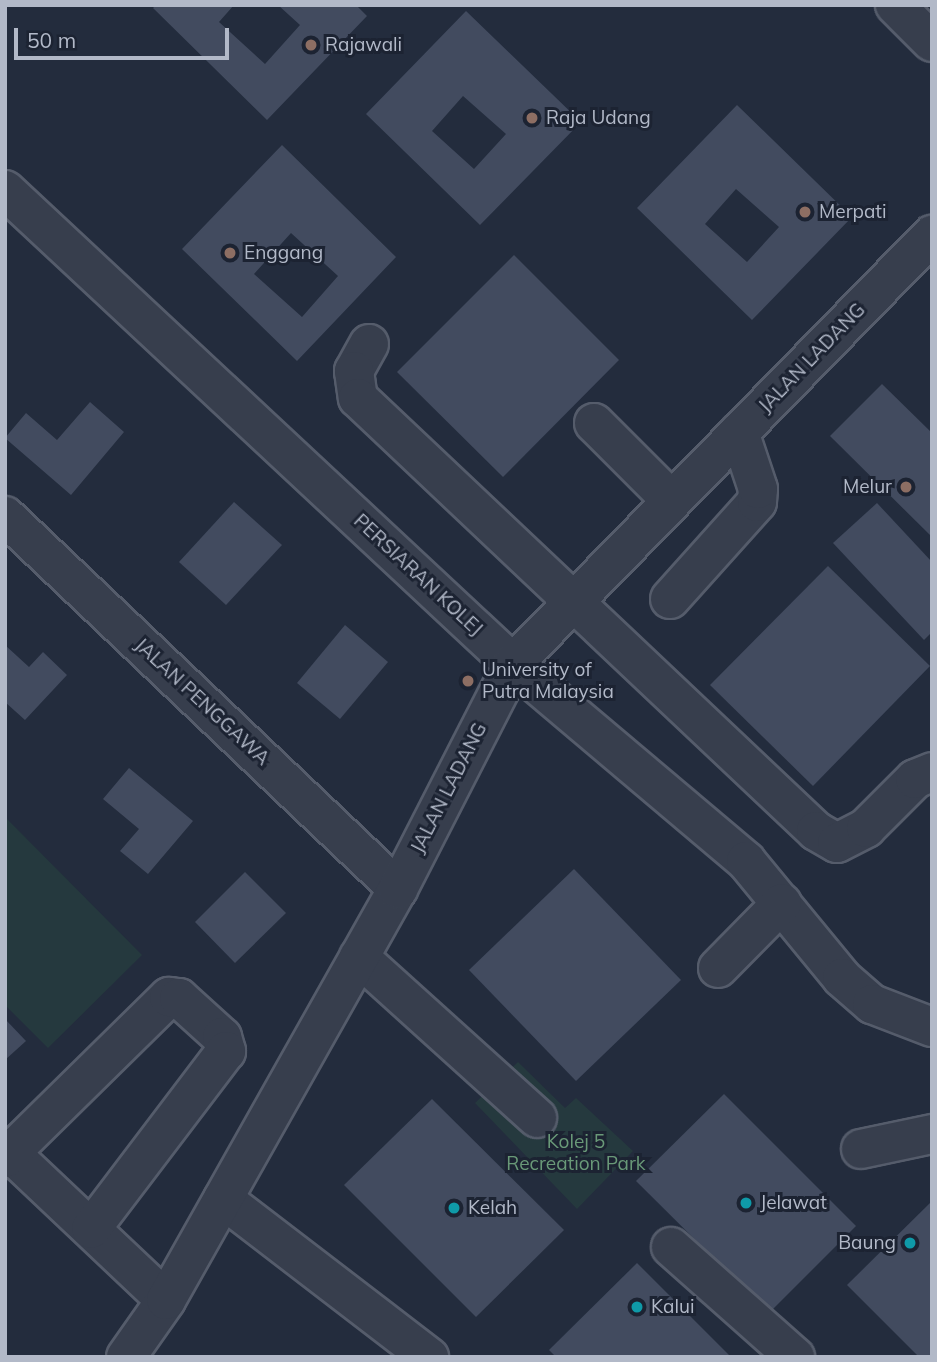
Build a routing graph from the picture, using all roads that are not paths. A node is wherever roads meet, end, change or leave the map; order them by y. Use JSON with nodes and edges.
{"nodes":[{"id":1,"x":895,"y":5,"type":"edge"},
{"id":2,"x":932,"y":42,"type":"edge"},
{"id":3,"x":5,"y":190,"type":"edge"},
{"id":4,"x":932,"y":235,"type":"edge"},
{"id":5,"x":369,"y":344,"type":"dead end"},
{"id":6,"x":594,"y":423,"type":"dead end"},
{"id":7,"x":739,"y":432,"type":"junction"},
{"id":8,"x":671,"y":501,"type":"junction"},
{"id":9,"x":5,"y":516,"type":"edge"},
{"id":10,"x":670,"y":598,"type":"dead end"},
{"id":11,"x":572,"y":603,"type":"junction"},
{"id":12,"x":513,"y":664,"type":"junction"},
{"id":13,"x":932,"y":772,"type":"edge"},
{"id":14,"x":398,"y":889,"type":"junction"},
{"id":15,"x":782,"y":903,"type":"junction"},
{"id":16,"x":359,"y":957,"type":"junction"},
{"id":17,"x":718,"y":968,"type":"dead end"},
{"id":18,"x":932,"y":1027,"type":"edge"},
{"id":19,"x":537,"y":1118,"type":"dead end"},
{"id":20,"x":932,"y":1134,"type":"edge"},
{"id":21,"x":861,"y":1149,"type":"dead end"},
{"id":22,"x":7,"y":1153,"type":"edge"},
{"id":23,"x":223,"y":1199,"type":"junction"},
{"id":24,"x":91,"y":1229,"type":"junction"},
{"id":25,"x":671,"y":1247,"type":"dead end"},
{"id":26,"x":166,"y":1300,"type":"junction"},
{"id":27,"x":125,"y":1357,"type":"edge"},
{"id":28,"x":429,"y":1357,"type":"edge"},
{"id":29,"x":795,"y":1357,"type":"edge"}],
"edges":[{"from":1,"to":2,"type":"street"},
{"from":3,"to":12,"type":"street","name":"PERSIARAN KOLEJ"},
{"from":4,"to":7,"type":"street","name":"JALAN LADANG"},
{"from":5,"to":11,"type":"street"},
{"from":6,"to":8,"type":"street"},
{"from":7,"to":8,"type":"street","name":"JALAN LADANG"},
{"from":7,"to":10,"type":"street"},
{"from":8,"to":11,"type":"street","name":"JALAN LADANG"},
{"from":9,"to":14,"type":"street","name":"JALAN PENGGAWA"},
{"from":11,"to":12,"type":"street","name":"JALAN LADANG"},
{"from":11,"to":13,"type":"street"},
{"from":12,"to":14,"type":"street","name":"JALAN LADANG"},
{"from":12,"to":15,"type":"street","name":"PERSIARAN KOLEJ"},
{"from":14,"to":16,"type":"street","name":"JALAN LADANG"},
{"from":15,"to":17,"type":"street"},
{"from":15,"to":18,"type":"street","name":"PERSIARAN KOLEJ"},
{"from":16,"to":19,"type":"street"},
{"from":16,"to":23,"type":"street","name":"JALAN LADANG"},
{"from":20,"to":21,"type":"street"},
{"from":22,"to":24,"type":"street"},
{"from":22,"to":24,"type":"street"},
{"from":23,"to":26,"type":"street","name":"JALAN LADANG"},
{"from":23,"to":28,"type":"street"},
{"from":24,"to":26,"type":"street"},
{"from":25,"to":29,"type":"street"},
{"from":26,"to":27,"type":"street","name":"JALAN LADANG"}]}
